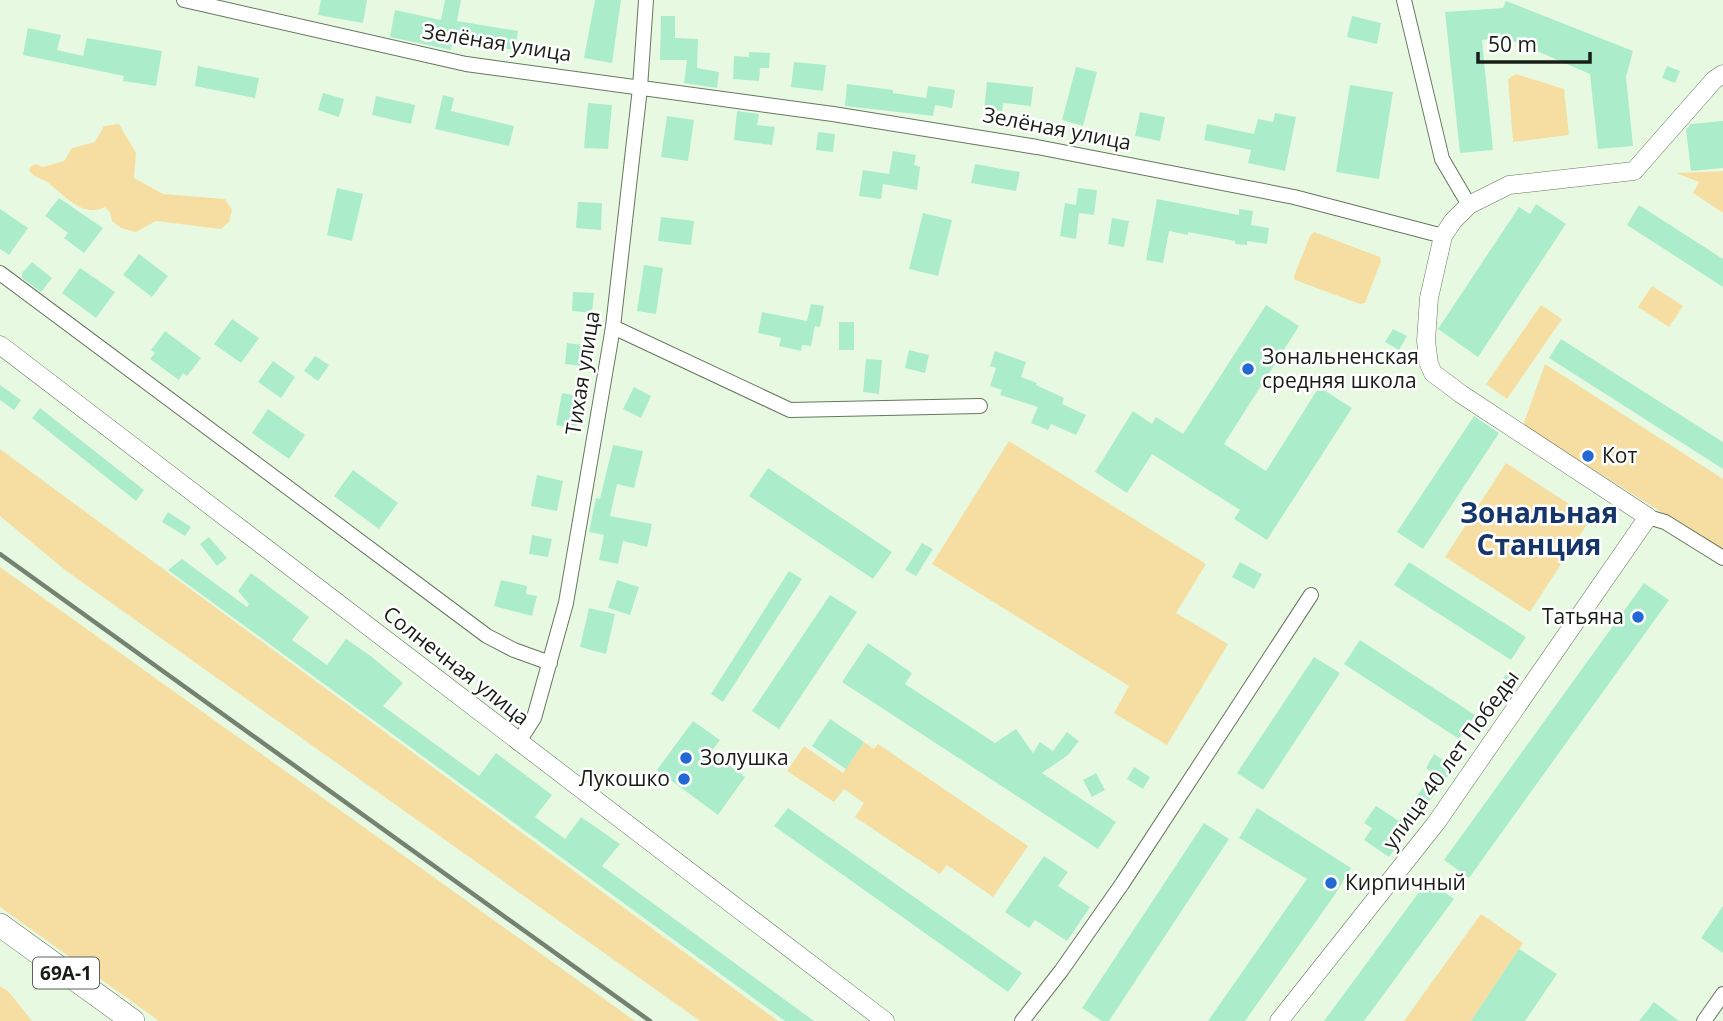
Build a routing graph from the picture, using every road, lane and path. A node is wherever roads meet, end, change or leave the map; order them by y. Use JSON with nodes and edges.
{"nodes":[{"id":1,"x":184,"y":0,"type":"edge"},
{"id":2,"x":646,"y":0,"type":"edge"},
{"id":3,"x":1404,"y":0,"type":"edge"},
{"id":4,"x":1723,"y":74,"type":"edge"},
{"id":5,"x":640,"y":88,"type":"junction"},
{"id":6,"x":1469,"y":205,"type":"junction"},
{"id":7,"x":1443,"y":236,"type":"junction"},
{"id":8,"x":0,"y":273,"type":"edge"},
{"id":9,"x":613,"y":327,"type":"junction"},
{"id":10,"x":0,"y":345,"type":"edge"},
{"id":11,"x":980,"y":406,"type":"dead end"},
{"id":12,"x":1648,"y":516,"type":"junction"},
{"id":13,"x":1723,"y":558,"type":"edge"},
{"id":14,"x":1311,"y":595,"type":"dead end"},
{"id":15,"x":550,"y":663,"type":"junction"},
{"id":16,"x":519,"y":743,"type":"junction"},
{"id":17,"x":0,"y":925,"type":"edge"},
{"id":18,"x":1723,"y":993,"type":"edge"},
{"id":19,"x":133,"y":1021,"type":"edge"},
{"id":20,"x":885,"y":1021,"type":"edge"},
{"id":21,"x":1022,"y":1021,"type":"edge"},
{"id":22,"x":1279,"y":1021,"type":"edge"},
{"id":23,"x":1704,"y":1021,"type":"edge"}],
"edges":[{"from":1,"to":5,"type":"street","name":"Зелёная улица"},
{"from":2,"to":5,"type":"street","name":"Тихая улица"},
{"from":3,"to":6,"type":"street"},
{"from":4,"to":6,"type":"street"},
{"from":5,"to":7,"type":"street","name":"Зелёная улица"},
{"from":5,"to":9,"type":"street","name":"Тихая улица"},
{"from":6,"to":7,"type":"street"},
{"from":7,"to":12,"type":"street"},
{"from":8,"to":15,"type":"street"},
{"from":9,"to":11,"type":"street"},
{"from":9,"to":15,"type":"street","name":"Тихая улица"},
{"from":10,"to":16,"type":"street","name":"Солнечная улица"},
{"from":12,"to":13,"type":"street"},
{"from":12,"to":22,"type":"street","name":"улица 40 лет Победы"},
{"from":14,"to":21,"type":"street"},
{"from":15,"to":16,"type":"street","name":"Тихая улица"},
{"from":16,"to":20,"type":"street","name":"Солнечная улица"},
{"from":17,"to":19,"type":"main road","number":"69А-1"},
{"from":18,"to":23,"type":"street"}]}
